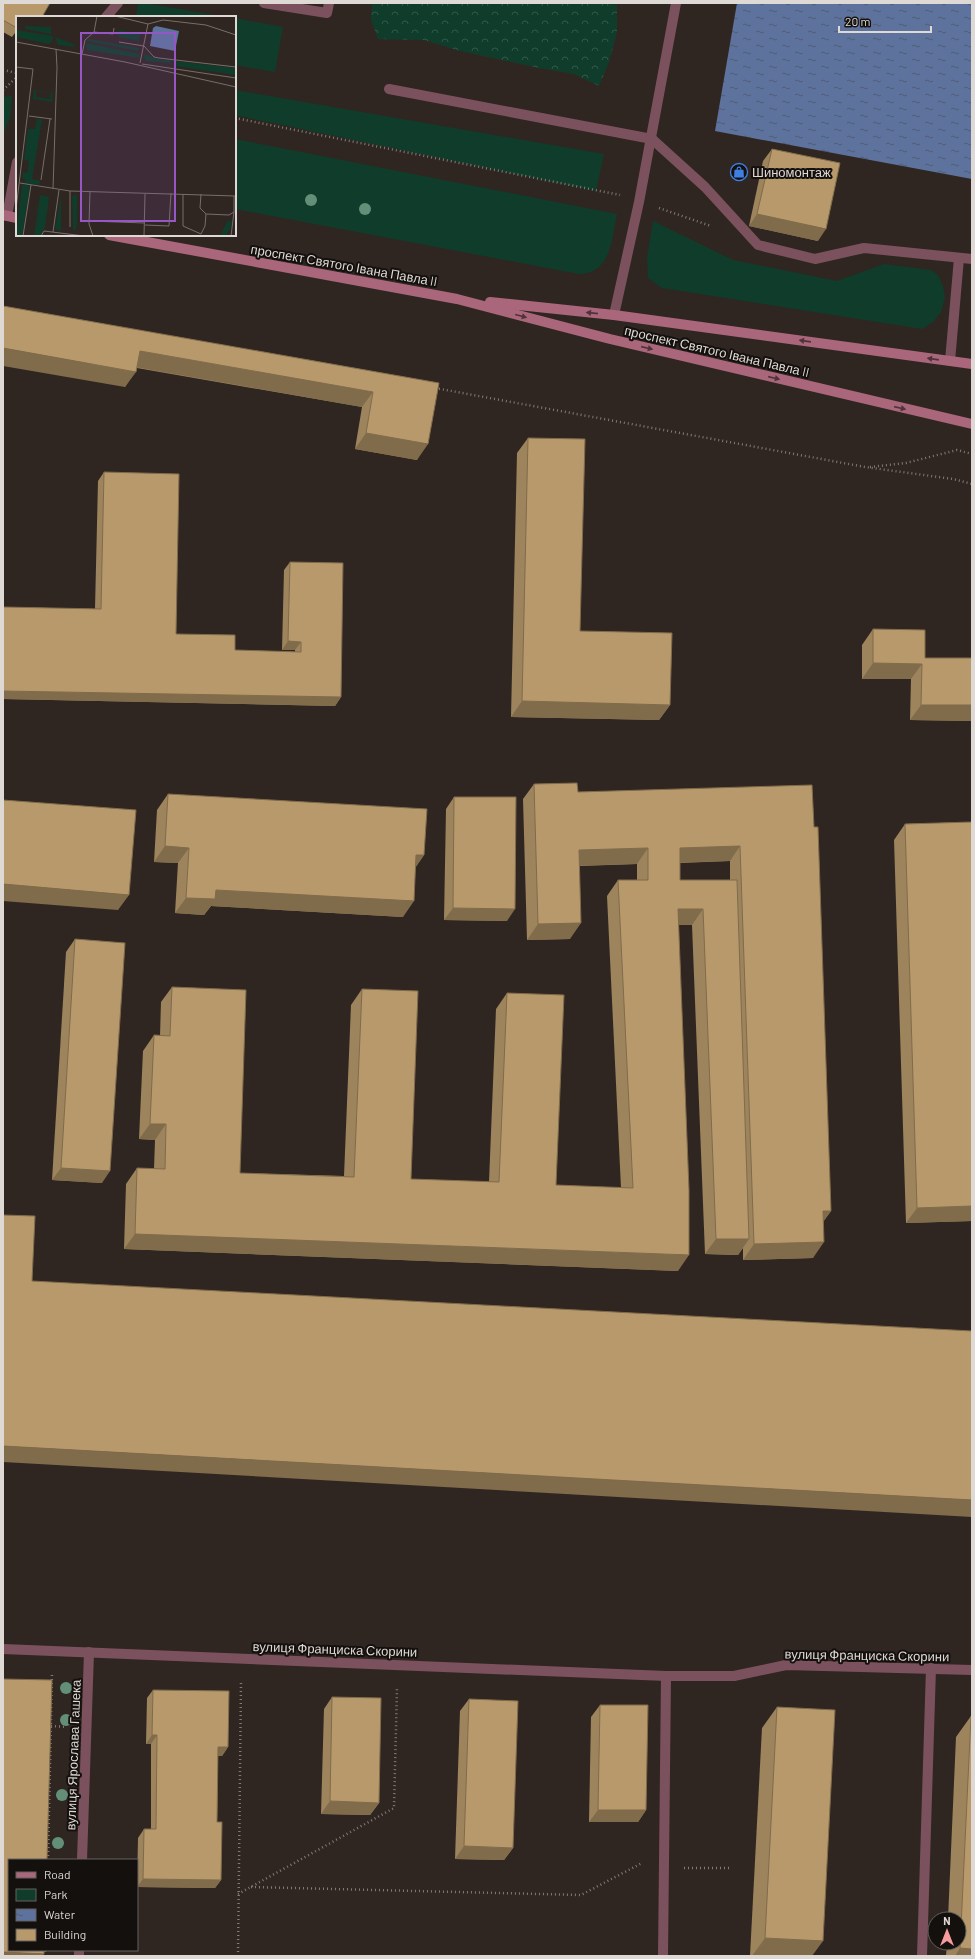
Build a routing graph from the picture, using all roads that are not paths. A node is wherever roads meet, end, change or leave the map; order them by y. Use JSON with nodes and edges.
{"nodes":[{"id":1,"x":118,"y":3,"type":"edge"},
{"id":2,"x":264,"y":3,"type":"edge"},
{"id":3,"x":329,"y":3,"type":"edge"},
{"id":4,"x":676,"y":3,"type":"edge"},
{"id":5,"x":107,"y":16,"type":"edge"},
{"id":6,"x":389,"y":89,"type":"dead end"},
{"id":7,"x":652,"y":138,"type":"junction"},
{"id":8,"x":16,"y":169,"type":"edge"},
{"id":9,"x":9,"y":217,"type":"edge"},
{"id":10,"x":114,"y":236,"type":"edge"},
{"id":11,"x":960,"y":258,"type":"junction"},
{"id":12,"x":972,"y":260,"type":"edge"},
{"id":13,"x":456,"y":299,"type":"junction"},
{"id":14,"x":614,"y":315,"type":"junction"},
{"id":15,"x":950,"y":361,"type":"junction"},
{"id":16,"x":972,"y":364,"type":"edge"},
{"id":17,"x":972,"y":424,"type":"edge"},
{"id":18,"x":3,"y":1649,"type":"edge"},
{"id":19,"x":89,"y":1652,"type":"junction"},
{"id":20,"x":931,"y":1668,"type":"junction"},
{"id":21,"x":972,"y":1670,"type":"edge"},
{"id":22,"x":666,"y":1676,"type":"junction"},
{"id":23,"x":82,"y":1859,"type":"edge"},
{"id":24,"x":663,"y":1956,"type":"edge"},
{"id":25,"x":922,"y":1956,"type":"edge"}],
"edges":[{"from":1,"to":5,"type":"street"},
{"from":2,"to":3,"type":"street"},
{"from":4,"to":7,"type":"street"},
{"from":6,"to":7,"type":"street"},
{"from":7,"to":11,"type":"street"},
{"from":7,"to":14,"type":"street"},
{"from":8,"to":9,"type":"street"},
{"from":10,"to":13,"type":"main road","name":"проспект Святого Івана Павла II"},
{"from":11,"to":12,"type":"street"},
{"from":11,"to":15,"type":"street"},
{"from":14,"to":13,"type":"main road","name":"проспект Святого Івана Павла II","one_way":true},
{"from":13,"to":17,"type":"main road","name":"проспект Святого Івана Павла II","one_way":true},
{"from":15,"to":14,"type":"main road","name":"проспект Святого Івана Павла II","one_way":true},
{"from":15,"to":16,"type":"main road","name":"проспект Святого Івана Павла II"},
{"from":18,"to":19,"type":"street","name":"вулиця Франциска Скорини"},
{"from":19,"to":22,"type":"street","name":"вулиця Франциска Скорини"},
{"from":19,"to":23,"type":"street","name":"вулиця Ярослава Гашека"},
{"from":20,"to":21,"type":"street","name":"вулиця Франциска Скорини"},
{"from":20,"to":22,"type":"street","name":"вулиця Франциска Скорини"},
{"from":20,"to":25,"type":"street"},
{"from":22,"to":24,"type":"street"}]}
